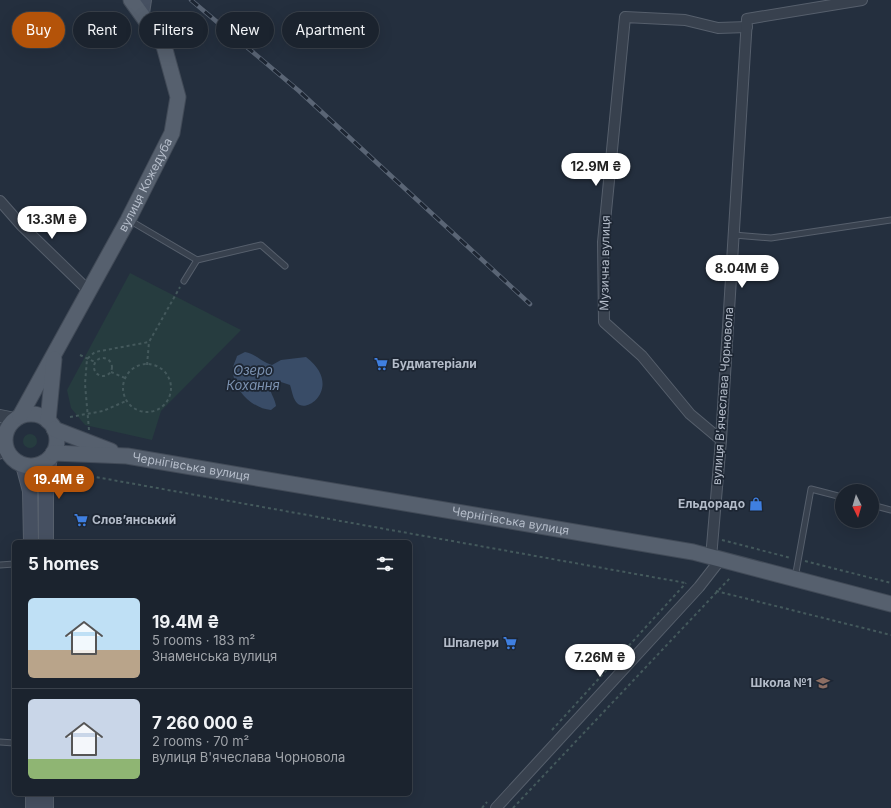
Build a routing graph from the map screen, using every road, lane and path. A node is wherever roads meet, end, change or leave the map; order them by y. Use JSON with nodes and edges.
{"nodes":[{"id":1,"x":131,"y":0,"type":"edge"},
{"id":2,"x":862,"y":0,"type":"edge"},
{"id":3,"x":143,"y":7,"type":"edge"},
{"id":4,"x":747,"y":23,"type":"junction"},
{"id":5,"x":0,"y":201,"type":"edge"},
{"id":6,"x":128,"y":220,"type":"junction"},
{"id":7,"x":891,"y":220,"type":"edge"},
{"id":8,"x":734,"y":235,"type":"junction"},
{"id":9,"x":197,"y":260,"type":"junction"},
{"id":10,"x":285,"y":266,"type":"dead end"},
{"id":11,"x":184,"y":281,"type":"joint"},
{"id":12,"x":90,"y":292,"type":"junction"},
{"id":13,"x":149,"y":342,"type":"junction"},
{"id":14,"x":55,"y":350,"type":"junction"},
{"id":15,"x":80,"y":355,"type":"dead end"},
{"id":16,"x":87,"y":359,"type":"junction"},
{"id":17,"x":94,"y":362,"type":"junction"},
{"id":18,"x":147,"y":365,"type":"junction"},
{"id":19,"x":111,"y":372,"type":"junction"},
{"id":20,"x":125,"y":378,"type":"junction"},
{"id":21,"x":126,"y":401,"type":"junction"},
{"id":22,"x":87,"y":413,"type":"junction"},
{"id":23,"x":0,"y":416,"type":"edge"},
{"id":24,"x":70,"y":417,"type":"dead end"},
{"id":25,"x":18,"y":418,"type":"junction"},
{"id":26,"x":51,"y":425,"type":"junction"},
{"id":27,"x":89,"y":433,"type":"dead end"},
{"id":28,"x":721,"y":440,"type":"junction"},
{"id":29,"x":3,"y":447,"type":"edge"},
{"id":30,"x":52,"y":455,"type":"junction"},
{"id":31,"x":127,"y":456,"type":"junction"},
{"id":32,"x":23,"y":465,"type":"junction"},
{"id":33,"x":79,"y":474,"type":"dead end"},
{"id":34,"x":835,"y":495,"type":"edge"},
{"id":35,"x":879,"y":507,"type":"edge"},
{"id":36,"x":891,"y":510,"type":"edge"},
{"id":37,"x":31,"y":540,"type":"edge"},
{"id":38,"x":46,"y":540,"type":"edge"},
{"id":39,"x":715,"y":559,"type":"junction"},
{"id":40,"x":12,"y":564,"type":"edge"},
{"id":41,"x":0,"y":565,"type":"edge"},
{"id":42,"x":730,"y":578,"type":"dead end"},
{"id":43,"x":795,"y":578,"type":"junction"},
{"id":44,"x":716,"y":592,"type":"junction"},
{"id":45,"x":891,"y":604,"type":"edge"},
{"id":46,"x":891,"y":635,"type":"edge"},
{"id":47,"x":551,"y":731,"type":"dead end"},
{"id":48,"x":0,"y":742,"type":"edge"},
{"id":49,"x":12,"y":743,"type":"edge"},
{"id":50,"x":33,"y":796,"type":"edge"},
{"id":51,"x":46,"y":796,"type":"edge"},
{"id":52,"x":492,"y":796,"type":"dead end"},
{"id":53,"x":33,"y":808,"type":"edge"},
{"id":54,"x":46,"y":808,"type":"edge"},
{"id":55,"x":482,"y":808,"type":"edge"},
{"id":56,"x":496,"y":808,"type":"edge"},
{"id":57,"x":513,"y":808,"type":"edge"}],
"edges":[{"from":1,"to":3,"type":"main road","name":"вулиця Кожедуба"},
{"from":2,"to":4,"type":"street"},
{"from":3,"to":6,"type":"main road","name":"вулиця Кожедуба"},
{"from":4,"to":8,"type":"street","name":"вулиця В'ячеслава Чорновола"},
{"from":4,"to":28,"type":"street","name":"Музична вулиця"},
{"from":5,"to":12,"type":"street"},
{"from":6,"to":9,"type":"lane"},
{"from":6,"to":12,"type":"main road","name":"вулиця Кожедуба"},
{"from":7,"to":8,"type":"lane"},
{"from":8,"to":28,"type":"street","name":"вулиця В'ячеслава Чорновола"},
{"from":9,"to":10,"type":"lane"},
{"from":9,"to":11,"type":"lane"},
{"from":11,"to":13,"type":"path"},
{"from":12,"to":14,"type":"main road","name":"вулиця Кожедуба"},
{"from":13,"to":16,"type":"path"},
{"from":13,"to":18,"type":"path"},
{"from":14,"to":25,"type":"main road","name":"вулиця Кожедуба"},
{"from":14,"to":26,"type":"main road","name":"вулиця Кожедуба"},
{"from":15,"to":16,"type":"path"},
{"from":16,"to":17,"type":"path"},
{"from":16,"to":22,"type":"path"},
{"from":17,"to":19,"type":"path"},
{"from":17,"to":19,"type":"path"},
{"from":18,"to":20,"type":"path"},
{"from":18,"to":21,"type":"path"},
{"from":19,"to":20,"type":"path"},
{"from":20,"to":21,"type":"path"},
{"from":21,"to":22,"type":"path"},
{"from":22,"to":24,"type":"path"},
{"from":22,"to":27,"type":"path"},
{"from":23,"to":25,"type":"street"},
{"from":25,"to":26,"type":"main road"},
{"from":25,"to":29,"type":"main road"},
{"from":26,"to":30,"type":"main road"},
{"from":26,"to":31,"type":"main road","name":"Чернігівська вулиця"},
{"from":28,"to":39,"type":"street","name":"вулиця В'ячеслава Чорновола"},
{"from":29,"to":32,"type":"main road"},
{"from":30,"to":31,"type":"main road","name":"Чернігівська вулиця"},
{"from":30,"to":32,"type":"main road"},
{"from":30,"to":38,"type":"main road"},
{"from":31,"to":39,"type":"main road","name":"Чернігівська вулиця"},
{"from":32,"to":37,"type":"main road"},
{"from":33,"to":47,"type":"path"},
{"from":34,"to":43,"type":"lane"},
{"from":35,"to":36,"type":"lane"},
{"from":39,"to":43,"type":"main road","name":"Чернігівська вулиця"},
{"from":39,"to":56,"type":"street"},
{"from":40,"to":41,"type":"lane"},
{"from":42,"to":44,"type":"path"},
{"from":43,"to":45,"type":"main road","name":"Чернігівська вулиця"},
{"from":44,"to":46,"type":"path"},
{"from":44,"to":57,"type":"path"},
{"from":48,"to":49,"type":"lane"},
{"from":50,"to":53,"type":"main road"},
{"from":51,"to":54,"type":"main road"},
{"from":52,"to":55,"type":"path"}]}
